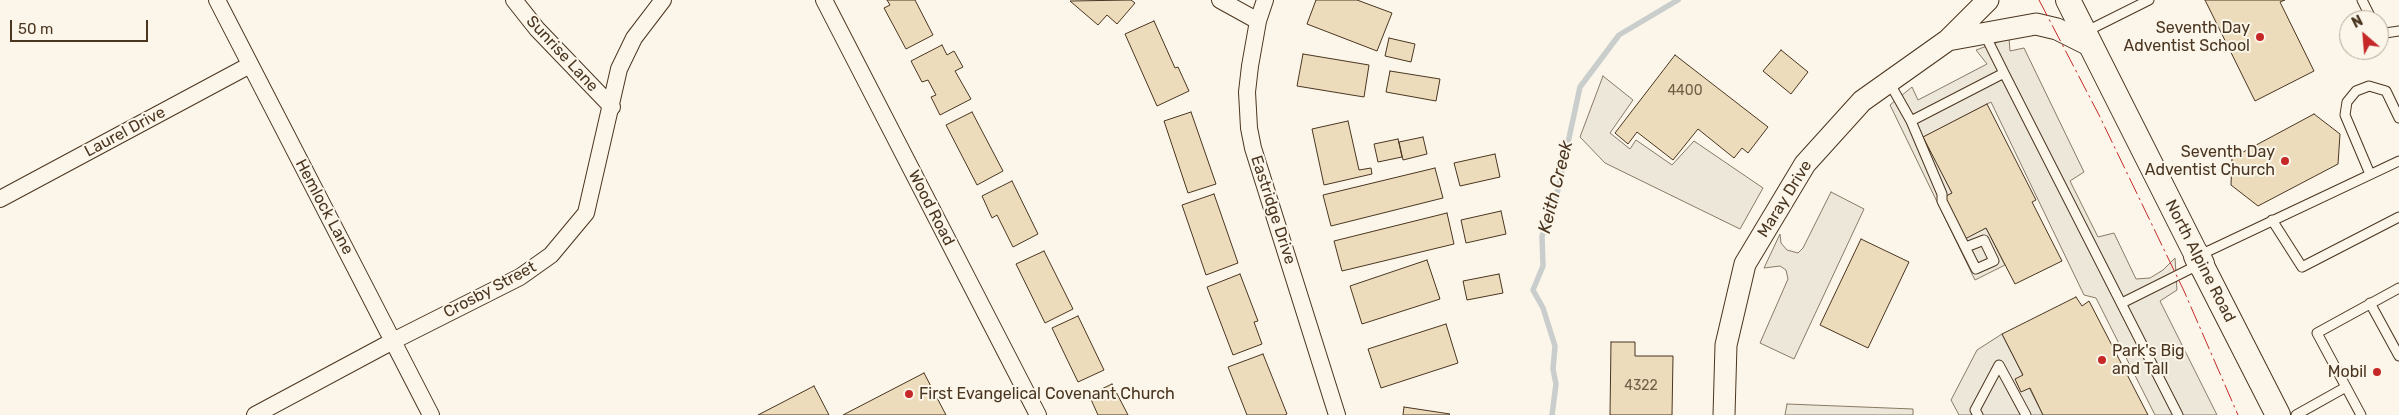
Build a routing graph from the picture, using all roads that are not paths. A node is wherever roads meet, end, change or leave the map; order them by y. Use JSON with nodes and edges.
{"nodes":[{"id":1,"x":217,"y":0,"type":"edge"},
{"id":2,"x":514,"y":0,"type":"edge"},
{"id":3,"x":663,"y":0,"type":"edge"},
{"id":4,"x":824,"y":0,"type":"edge"},
{"id":5,"x":1220,"y":0,"type":"edge"},
{"id":6,"x":1265,"y":0,"type":"edge"},
{"id":7,"x":1988,"y":0,"type":"edge"},
{"id":8,"x":2068,"y":0,"type":"edge"},
{"id":9,"x":2149,"y":0,"type":"edge"},
{"id":10,"x":1258,"y":22,"type":"junction"},
{"id":11,"x":1984,"y":33,"type":"junction"},
{"id":12,"x":2088,"y":39,"type":"junction"},
{"id":13,"x":1948,"y":40,"type":"junction"},
{"id":14,"x":250,"y":65,"type":"junction"},
{"id":15,"x":2004,"y":73,"type":"junction"},
{"id":16,"x":1889,"y":82,"type":"junction"},
{"id":17,"x":612,"y":107,"type":"junction"},
{"id":18,"x":2399,"y":118,"type":"edge"},
{"id":19,"x":1911,"y":121,"type":"junction"},
{"id":20,"x":2399,"y":160,"type":"edge"},
{"id":21,"x":2370,"y":174,"type":"junction"},
{"id":22,"x":0,"y":199,"type":"edge"},
{"id":23,"x":2399,"y":217,"type":"edge"},
{"id":24,"x":2272,"y":220,"type":"junction"},
{"id":25,"x":1966,"y":247,"type":"dead end"},
{"id":26,"x":2199,"y":260,"type":"junction"},
{"id":27,"x":2399,"y":288,"type":"edge"},
{"id":28,"x":2122,"y":303,"type":"junction"},
{"id":29,"x":2370,"y":303,"type":"junction"},
{"id":30,"x":393,"y":340,"type":"junction"},
{"id":31,"x":2399,"y":356,"type":"edge"},
{"id":32,"x":2346,"y":387,"type":"junction"},
{"id":33,"x":255,"y":415,"type":"edge"},
{"id":34,"x":431,"y":415,"type":"edge"},
{"id":35,"x":1038,"y":415,"type":"edge"},
{"id":36,"x":1337,"y":415,"type":"edge"},
{"id":37,"x":1724,"y":415,"type":"edge"},
{"id":38,"x":1978,"y":415,"type":"edge"},
{"id":39,"x":2026,"y":415,"type":"edge"},
{"id":40,"x":2178,"y":415,"type":"edge"},
{"id":41,"x":2278,"y":415,"type":"edge"},
{"id":42,"x":2296,"y":415,"type":"edge"},
{"id":43,"x":2361,"y":415,"type":"edge"}],
"edges":[{"from":1,"to":14,"type":"street","name":"Hemlock Lane"},
{"from":2,"to":17,"type":"street","name":"Sunrise Lane"},
{"from":3,"to":17,"type":"street","name":"Crosby Street"},
{"from":4,"to":35,"type":"street","name":"Wood Road"},
{"from":5,"to":10,"type":"street"},
{"from":6,"to":10,"type":"street","name":"Eastridge Drive"},
{"from":7,"to":13,"type":"street"},
{"from":8,"to":12,"type":"main road","name":"North Alpine Road"},
{"from":9,"to":12,"type":"lane"},
{"from":10,"to":36,"type":"street","name":"Eastridge Drive"},
{"from":11,"to":12,"type":"street"},
{"from":11,"to":13,"type":"street"},
{"from":11,"to":15,"type":"lane"},
{"from":12,"to":26,"type":"main road","name":"North Alpine Road"},
{"from":13,"to":16,"type":"street","name":"Maray Drive"},
{"from":14,"to":22,"type":"street","name":"Laurel Drive"},
{"from":14,"to":30,"type":"street","name":"Hemlock Lane"},
{"from":15,"to":19,"type":"lane"},
{"from":15,"to":28,"type":"lane"},
{"from":16,"to":19,"type":"lane"},
{"from":16,"to":37,"type":"street","name":"Maray Drive"},
{"from":17,"to":30,"type":"street","name":"Crosby Street"},
{"from":18,"to":21,"type":"lane"},
{"from":19,"to":25,"type":"lane"},
{"from":20,"to":21,"type":"lane"},
{"from":21,"to":24,"type":"lane"},
{"from":23,"to":24,"type":"lane"},
{"from":24,"to":26,"type":"lane"},
{"from":26,"to":28,"type":"lane"},
{"from":26,"to":41,"type":"main road","name":"North Alpine Road"},
{"from":27,"to":29,"type":"lane"},
{"from":28,"to":40,"type":"lane"},
{"from":29,"to":31,"type":"lane"},
{"from":29,"to":32,"type":"lane"},
{"from":30,"to":33,"type":"street","name":"Crosby Street"},
{"from":30,"to":34,"type":"street","name":"Hemlock Lane"},
{"from":32,"to":42,"type":"lane"},
{"from":32,"to":43,"type":"lane"},
{"from":38,"to":39,"type":"lane"}]}
